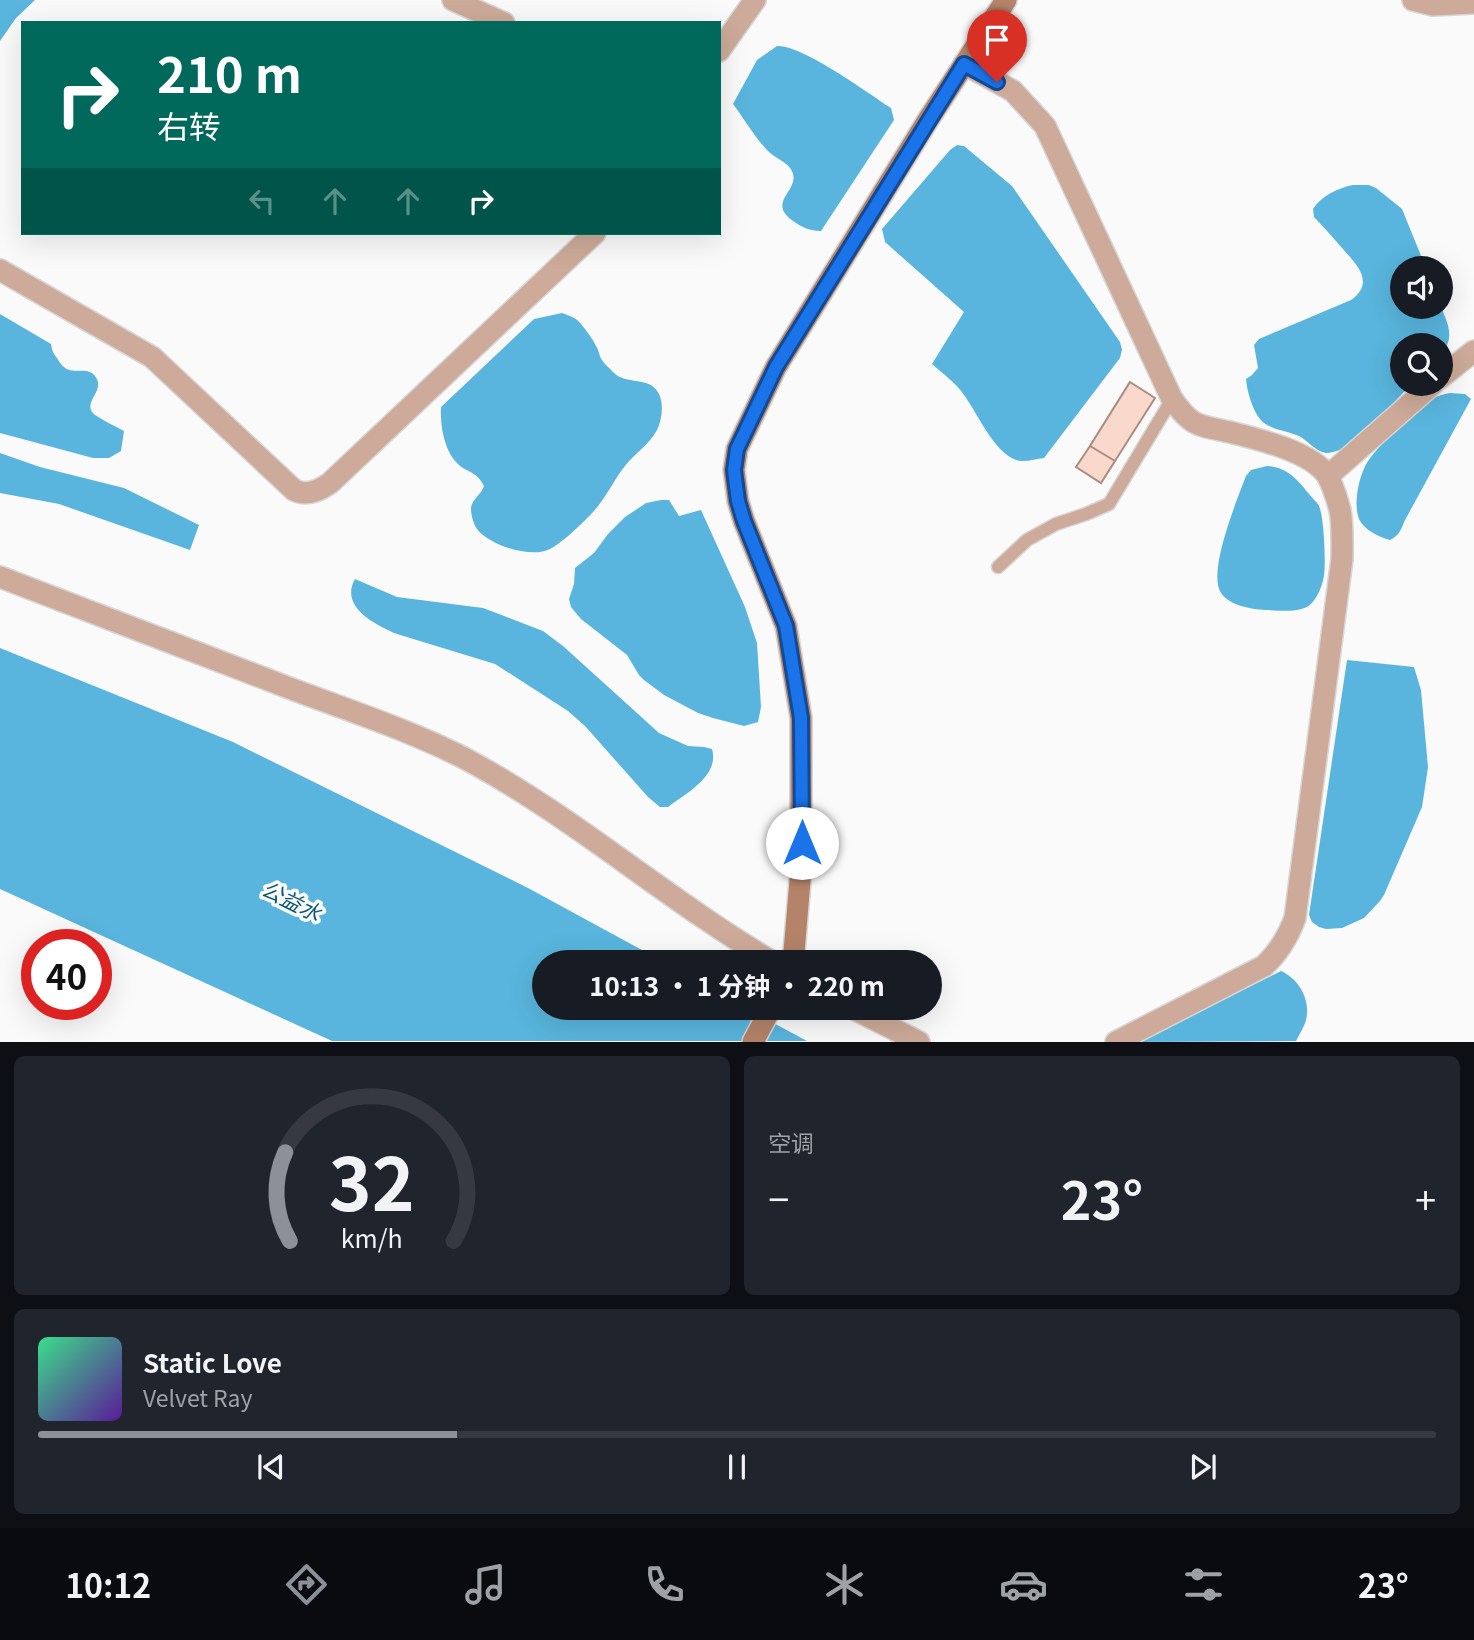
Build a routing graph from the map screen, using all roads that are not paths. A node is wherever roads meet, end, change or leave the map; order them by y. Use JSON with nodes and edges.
{"nodes":[{"id":1,"x":453,"y":0,"type":"edge"},
{"id":2,"x":755,"y":0,"type":"edge"},
{"id":3,"x":1006,"y":0,"type":"edge"},
{"id":4,"x":1413,"y":0,"type":"edge"},
{"id":5,"x":1474,"y":4,"type":"edge"},
{"id":6,"x":500,"y":21,"type":"edge"},
{"id":7,"x":721,"y":48,"type":"edge"},
{"id":8,"x":964,"y":64,"type":"junction"},
{"id":9,"x":593,"y":235,"type":"edge"},
{"id":10,"x":0,"y":270,"type":"edge"},
{"id":11,"x":1474,"y":351,"type":"edge"},
{"id":12,"x":1453,"y":368,"type":"edge"},
{"id":13,"x":1419,"y":396,"type":"edge"},
{"id":14,"x":1172,"y":399,"type":"junction"},
{"id":15,"x":1328,"y":476,"type":"junction"},
{"id":16,"x":998,"y":566,"type":"dead end"},
{"id":17,"x":0,"y":577,"type":"edge"},
{"id":18,"x":752,"y":950,"type":"edge"},
{"id":19,"x":794,"y":950,"type":"edge"},
{"id":20,"x":764,"y":1020,"type":"edge"},
{"id":21,"x":876,"y":1020,"type":"edge"},
{"id":22,"x":753,"y":1041,"type":"edge"},
{"id":23,"x":919,"y":1041,"type":"edge"},
{"id":24,"x":1116,"y":1041,"type":"edge"}],
"edges":[{"from":1,"to":6,"type":"street"},
{"from":2,"to":7,"type":"street"},
{"from":3,"to":8,"type":"street"},
{"from":4,"to":5,"type":"street"},
{"from":8,"to":14,"type":"street"},
{"from":8,"to":19,"type":"street"},
{"from":9,"to":10,"type":"street"},
{"from":11,"to":12,"type":"street"},
{"from":13,"to":15,"type":"street"},
{"from":14,"to":15,"type":"street"},
{"from":14,"to":16,"type":"lane"},
{"from":15,"to":24,"type":"street"},
{"from":17,"to":18,"type":"street"},
{"from":20,"to":22,"type":"street"},
{"from":21,"to":23,"type":"street"}]}
